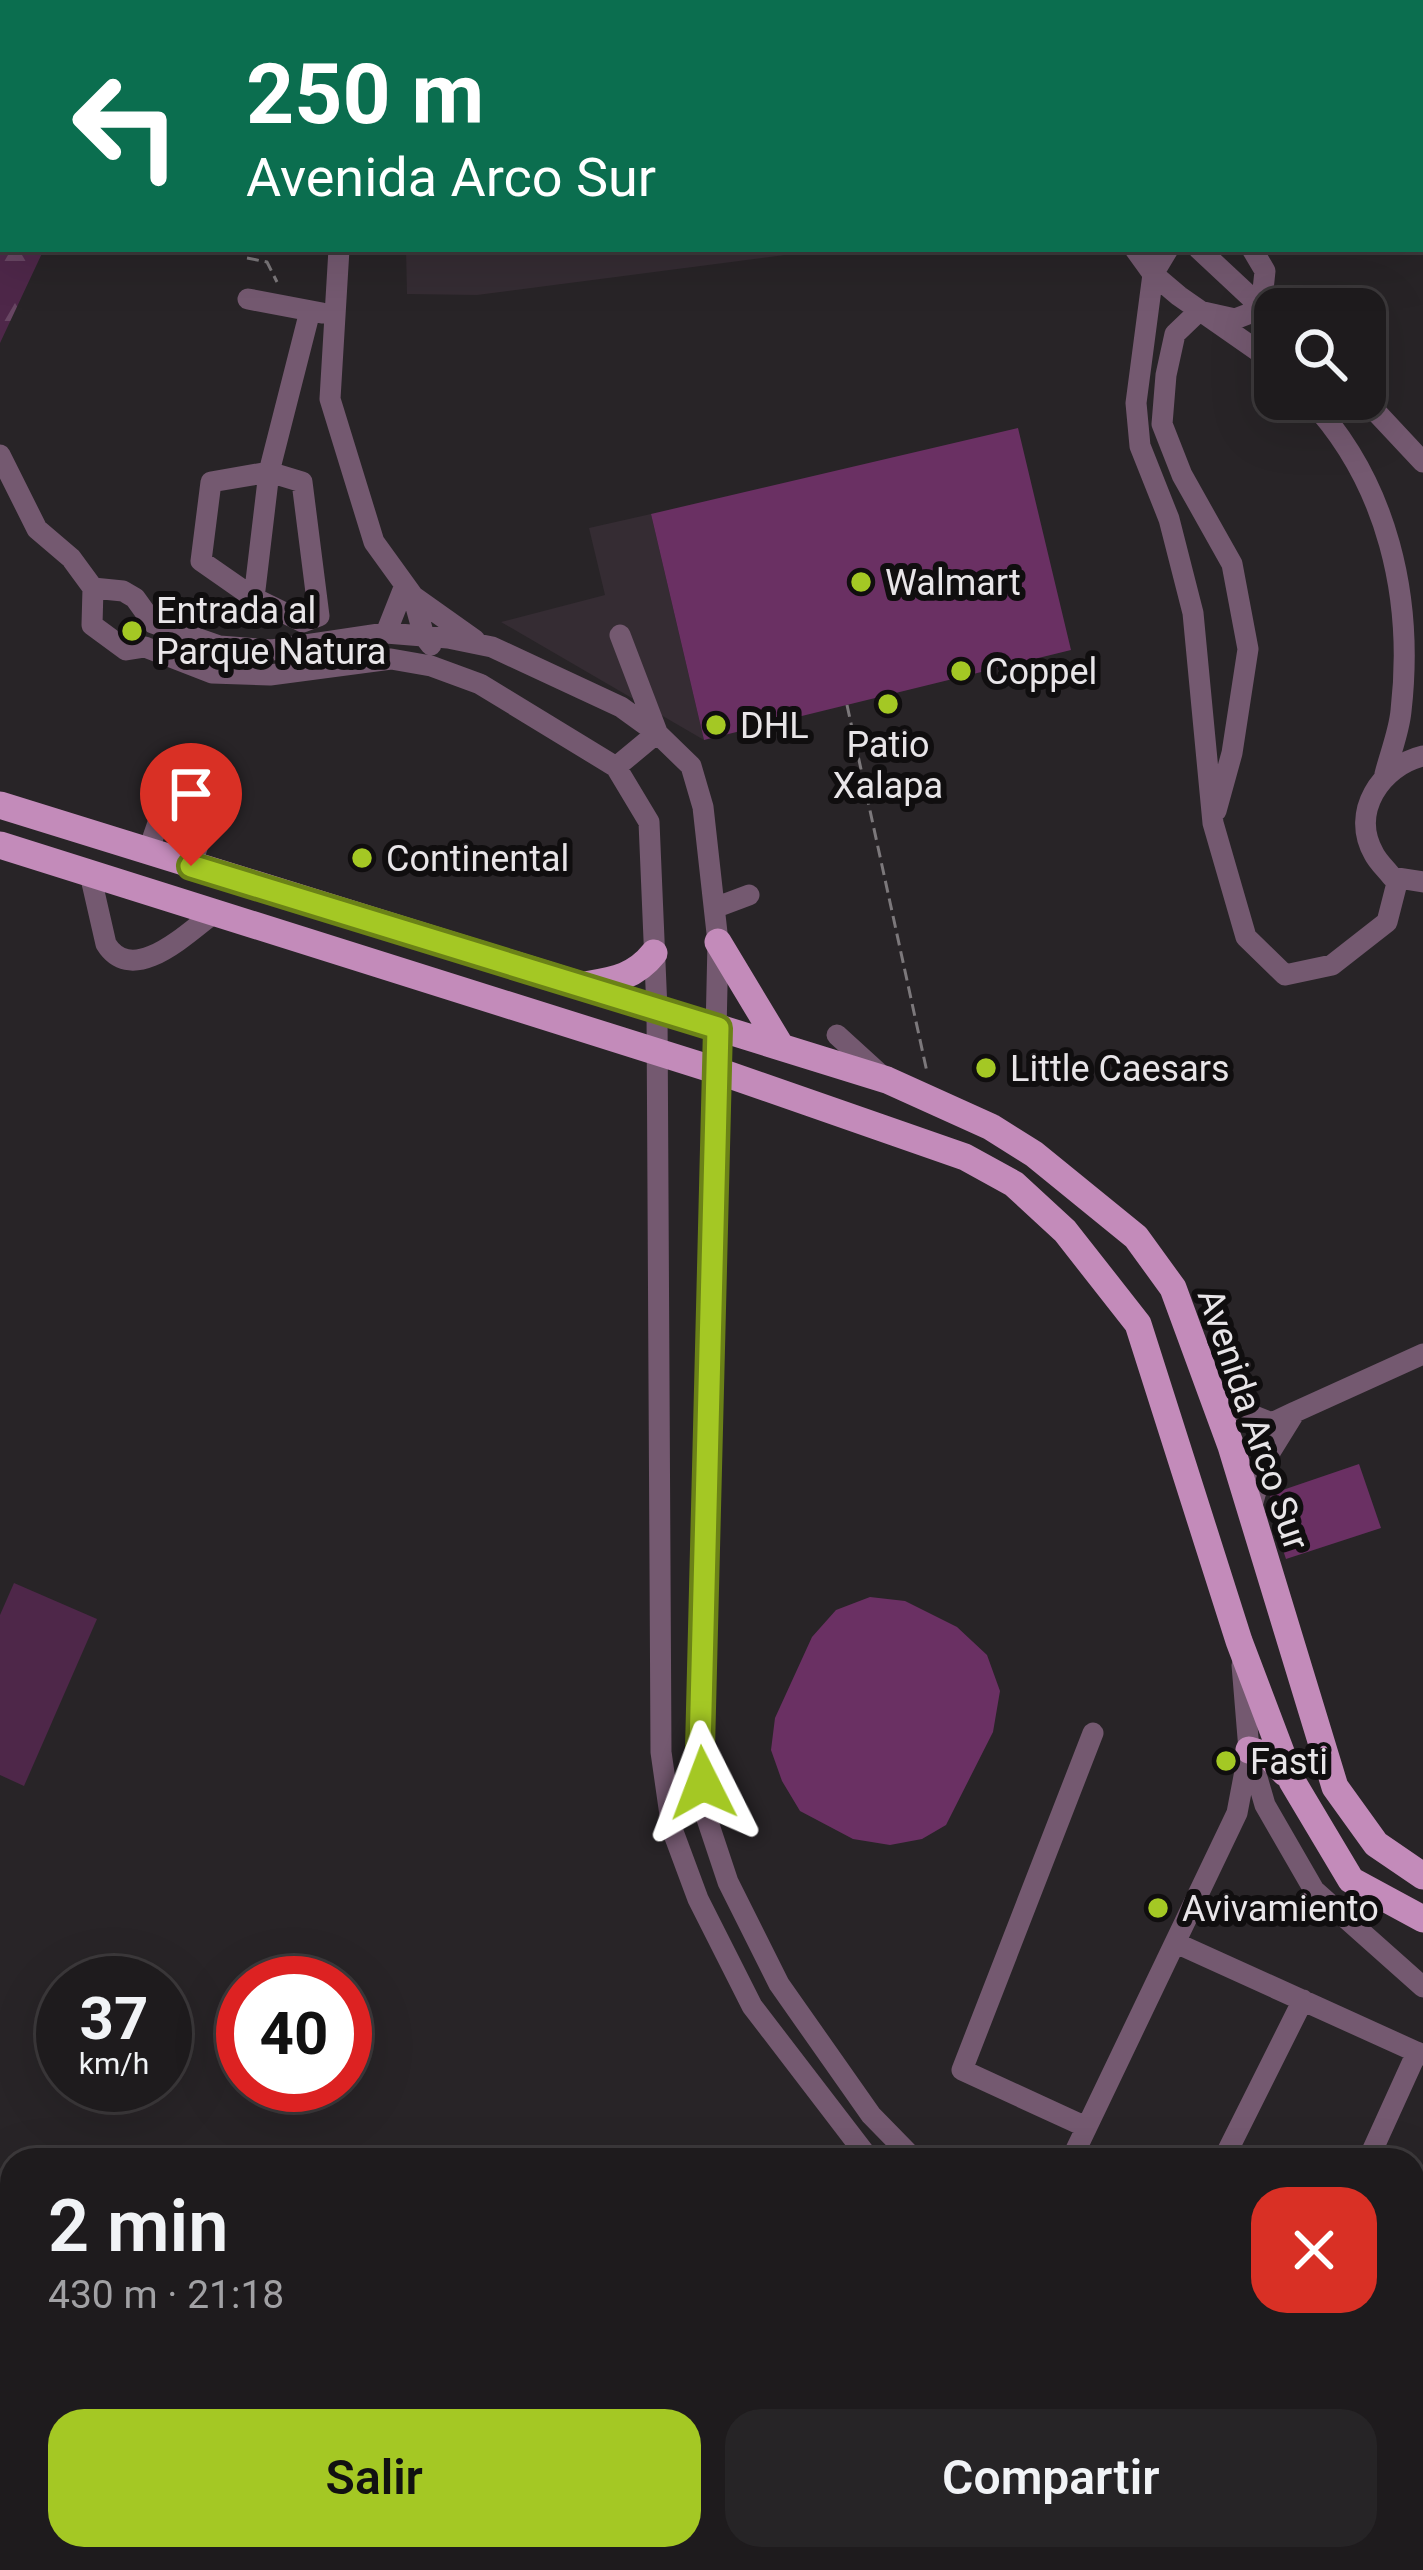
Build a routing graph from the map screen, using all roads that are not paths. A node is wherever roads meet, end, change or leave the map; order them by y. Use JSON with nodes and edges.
{"nodes":[{"id":1,"x":339,"y":252,"type":"edge"},
{"id":2,"x":1137,"y":252,"type":"edge"},
{"id":3,"x":1166,"y":252,"type":"edge"},
{"id":4,"x":1202,"y":252,"type":"edge"},
{"id":5,"x":1254,"y":252,"type":"edge"},
{"id":6,"x":1153,"y":274,"type":"junction"},
{"id":7,"x":1266,"y":288,"type":"edge"},
{"id":8,"x":248,"y":299,"type":"dead end"},
{"id":9,"x":1254,"y":301,"type":"edge"},
{"id":10,"x":310,"y":310,"type":"junction"},
{"id":11,"x":1199,"y":311,"type":"junction"},
{"id":12,"x":334,"y":315,"type":"junction"},
{"id":13,"x":1254,"y":316,"type":"edge"},
{"id":14,"x":1254,"y":349,"type":"edge"},
{"id":15,"x":1329,"y":420,"type":"edge"},
{"id":16,"x":1384,"y":420,"type":"edge"},
{"id":17,"x":0,"y":454,"type":"edge"},
{"id":18,"x":1423,"y":462,"type":"edge"},
{"id":19,"x":269,"y":472,"type":"junction"},
{"id":20,"x":93,"y":588,"type":"junction"},
{"id":21,"x":409,"y":591,"type":"junction"},
{"id":22,"x":254,"y":598,"type":"junction"},
{"id":23,"x":154,"y":623,"type":"junction"},
{"id":24,"x":386,"y":633,"type":"junction"},
{"id":25,"x":620,"y":634,"type":"dead end"},
{"id":26,"x":424,"y":636,"type":"junction"},
{"id":27,"x":145,"y":646,"type":"junction"},
{"id":28,"x":486,"y":646,"type":"junction"},
{"id":29,"x":375,"y":662,"type":"junction"},
{"id":30,"x":469,"y":680,"type":"junction"},
{"id":31,"x":658,"y":733,"type":"junction"},
{"id":32,"x":1423,"y":756,"type":"edge"},
{"id":33,"x":616,"y":767,"type":"junction"},
{"id":34,"x":1385,"y":774,"type":"junction"},
{"id":35,"x":0,"y":806,"type":"edge"},
{"id":36,"x":1213,"y":824,"type":"junction"},
{"id":37,"x":0,"y":845,"type":"edge"},
{"id":38,"x":148,"y":852,"type":"junction"},
{"id":39,"x":191,"y":866,"type":"junction"},
{"id":40,"x":90,"y":874,"type":"junction"},
{"id":41,"x":1398,"y":879,"type":"junction"},
{"id":42,"x":1423,"y":882,"type":"edge"},
{"id":43,"x":749,"y":895,"type":"dead end"},
{"id":44,"x":717,"y":907,"type":"junction"},
{"id":45,"x":214,"y":914,"type":"junction"},
{"id":46,"x":718,"y":942,"type":"junction"},
{"id":47,"x":654,"y":953,"type":"junction"},
{"id":48,"x":576,"y":987,"type":"junction"},
{"id":49,"x":657,"y":1010,"type":"junction"},
{"id":50,"x":718,"y":1028,"type":"junction"},
{"id":51,"x":837,"y":1035,"type":"dead end"},
{"id":52,"x":780,"y":1045,"type":"junction"},
{"id":53,"x":656,"y":1054,"type":"junction"},
{"id":54,"x":718,"y":1071,"type":"junction"},
{"id":55,"x":886,"y":1080,"type":"junction"},
{"id":56,"x":1423,"y":1354,"type":"edge"},
{"id":57,"x":1214,"y":1400,"type":"junction"},
{"id":58,"x":1295,"y":1412,"type":"junction"},
{"id":59,"x":1250,"y":1514,"type":"junction"},
{"id":60,"x":1239,"y":1640,"type":"junction"},
{"id":61,"x":1093,"y":1733,"type":"dead end"},
{"id":62,"x":1250,"y":1750,"type":"junction"},
{"id":63,"x":1292,"y":1780,"type":"junction"},
{"id":64,"x":1423,"y":1876,"type":"edge"},
{"id":65,"x":1423,"y":1919,"type":"edge"},
{"id":66,"x":1176,"y":1943,"type":"junction"},
{"id":67,"x":1423,"y":1988,"type":"edge"},
{"id":68,"x":1303,"y":2000,"type":"junction"},
{"id":69,"x":1420,"y":2053,"type":"edge"},
{"id":70,"x":1086,"y":2127,"type":"junction"},
{"id":71,"x":861,"y":2148,"type":"edge"},
{"id":72,"x":903,"y":2148,"type":"edge"},
{"id":73,"x":1076,"y":2148,"type":"edge"},
{"id":74,"x":1229,"y":2148,"type":"edge"},
{"id":75,"x":1374,"y":2148,"type":"edge"}],
"edges":[{"from":1,"to":12,"type":"street"},
{"from":2,"to":6,"type":"street"},
{"from":3,"to":6,"type":"street"},
{"from":4,"to":9,"type":"street"},
{"from":5,"to":7,"type":"street"},
{"from":6,"to":11,"type":"street"},
{"from":6,"to":36,"type":"street"},
{"from":8,"to":10,"type":"street"},
{"from":10,"to":12,"type":"street"},
{"from":10,"to":19,"type":"street"},
{"from":11,"to":13,"type":"street"},
{"from":11,"to":14,"type":"street"},
{"from":11,"to":36,"type":"street"},
{"from":12,"to":21,"type":"street"},
{"from":15,"to":34,"type":"street"},
{"from":16,"to":18,"type":"street"},
{"from":17,"to":20,"type":"street"},
{"from":19,"to":22,"type":"street"},
{"from":19,"to":22,"type":"street"},
{"from":19,"to":22,"type":"street"},
{"from":20,"to":23,"type":"street"},
{"from":20,"to":27,"type":"street"},
{"from":21,"to":24,"type":"street"},
{"from":21,"to":26,"type":"street"},
{"from":21,"to":28,"type":"street"},
{"from":23,"to":24,"type":"street"},
{"from":23,"to":27,"type":"street"},
{"from":24,"to":26,"type":"street"},
{"from":25,"to":31,"type":"street"},
{"from":26,"to":28,"type":"street"},
{"from":26,"to":29,"type":"street"},
{"from":26,"to":30,"type":"street"},
{"from":27,"to":29,"type":"street"},
{"from":28,"to":30,"type":"street"},
{"from":28,"to":31,"type":"street"},
{"from":29,"to":30,"type":"street"},
{"from":30,"to":33,"type":"street"},
{"from":31,"to":33,"type":"street"},
{"from":31,"to":44,"type":"street"},
{"from":32,"to":34,"type":"street"},
{"from":33,"to":47,"type":"street"},
{"from":34,"to":41,"type":"street"},
{"from":35,"to":38,"type":"main road","name":"Avenida Arco Sur"},
{"from":36,"to":41,"type":"street"},
{"from":37,"to":40,"type":"main road"},
{"from":38,"to":39,"type":"main road","name":"Avenida Arco Sur"},
{"from":38,"to":39,"type":"street"},
{"from":39,"to":48,"type":"main road","name":"Avenida Arco Sur"},
{"from":40,"to":45,"type":"main road"},
{"from":40,"to":45,"type":"street"},
{"from":41,"to":42,"type":"street"},
{"from":43,"to":44,"type":"street"},
{"from":44,"to":46,"type":"street"},
{"from":45,"to":53,"type":"main road"},
{"from":46,"to":50,"type":"street"},
{"from":46,"to":52,"type":"main road"},
{"from":47,"to":48,"type":"main road"},
{"from":47,"to":49,"type":"street"},
{"from":48,"to":49,"type":"main road","name":"Avenida Arco Sur"},
{"from":49,"to":50,"type":"main road","name":"Avenida Arco Sur"},
{"from":49,"to":53,"type":"street"},
{"from":50,"to":52,"type":"main road","name":"Avenida Arco Sur"},
{"from":50,"to":54,"type":"street"},
{"from":51,"to":55,"type":"street"},
{"from":52,"to":55,"type":"main road","name":"Avenida Arco Sur"},
{"from":53,"to":54,"type":"main road"},
{"from":53,"to":71,"type":"street"},
{"from":54,"to":60,"type":"main road"},
{"from":54,"to":72,"type":"street"},
{"from":55,"to":57,"type":"main road","name":"Avenida Arco Sur"},
{"from":56,"to":58,"type":"street"},
{"from":57,"to":58,"type":"street"},
{"from":57,"to":59,"type":"main road","name":"Avenida Arco Sur"},
{"from":58,"to":59,"type":"street"},
{"from":59,"to":64,"type":"main road","name":"Avenida Arco Sur"},
{"from":60,"to":62,"type":"street"},
{"from":60,"to":63,"type":"main road"},
{"from":61,"to":70,"type":"street"},
{"from":62,"to":63,"type":"main road"},
{"from":62,"to":66,"type":"street"},
{"from":62,"to":67,"type":"street"},
{"from":63,"to":65,"type":"main road"},
{"from":66,"to":68,"type":"street"},
{"from":66,"to":70,"type":"street"},
{"from":68,"to":69,"type":"street"},
{"from":68,"to":74,"type":"street"},
{"from":69,"to":75,"type":"street"},
{"from":70,"to":73,"type":"street"}]}
